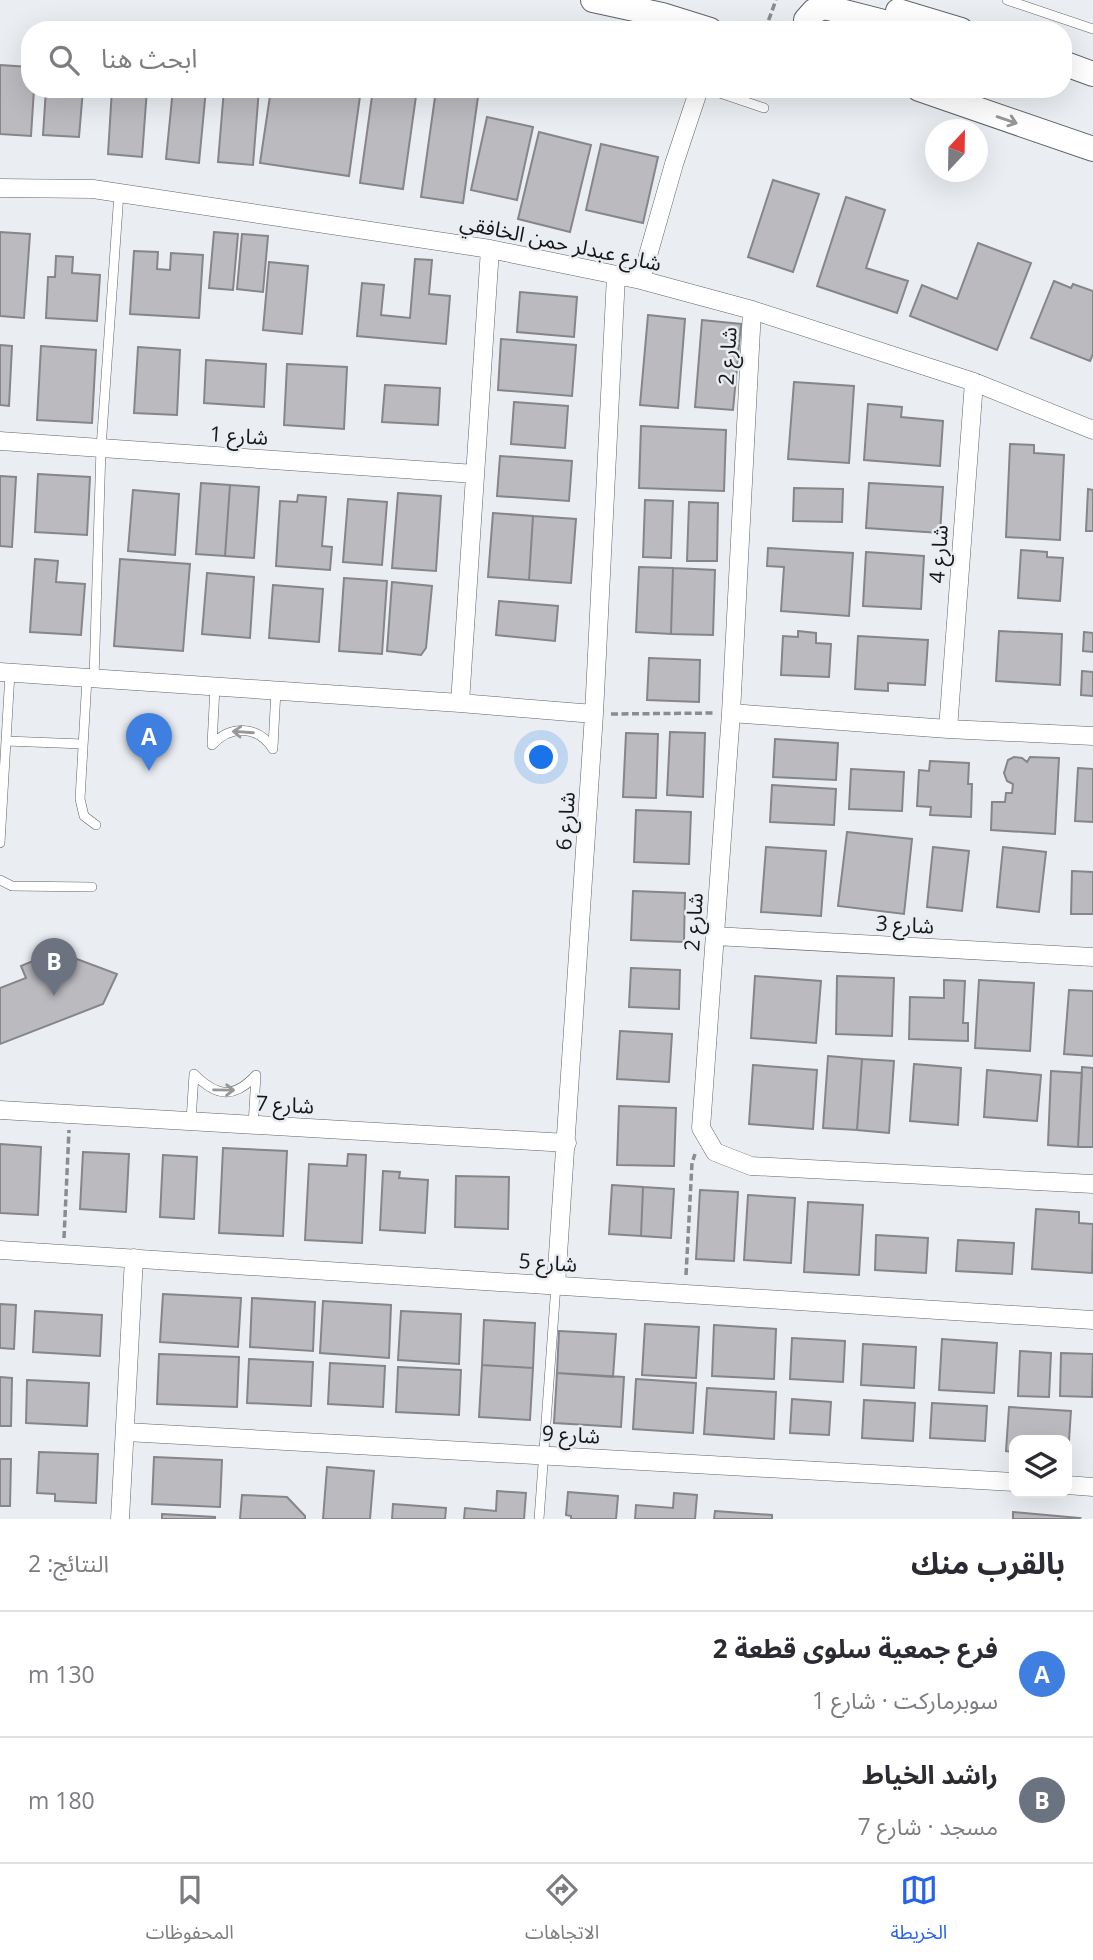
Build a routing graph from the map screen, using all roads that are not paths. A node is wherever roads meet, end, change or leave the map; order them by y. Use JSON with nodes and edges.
{"nodes":[{"id":1,"x":593,"y":0,"type":"edge"},
{"id":2,"x":862,"y":0,"type":"edge"},
{"id":3,"x":1007,"y":0,"type":"edge"},
{"id":4,"x":681,"y":21,"type":"edge"},
{"id":5,"x":806,"y":21,"type":"edge"},
{"id":6,"x":880,"y":21,"type":"edge"},
{"id":7,"x":931,"y":21,"type":"edge"},
{"id":8,"x":1069,"y":21,"type":"edge"},
{"id":9,"x":1072,"y":22,"type":"edge"},
{"id":10,"x":1093,"y":29,"type":"edge"},
{"id":11,"x":1072,"y":66,"type":"edge"},
{"id":12,"x":1093,"y":74,"type":"edge"},
{"id":13,"x":696,"y":98,"type":"edge"},
{"id":14,"x":735,"y":98,"type":"edge"},
{"id":15,"x":945,"y":98,"type":"edge"},
{"id":16,"x":764,"y":108,"type":"dead end"},
{"id":17,"x":1093,"y":149,"type":"edge"},
{"id":18,"x":0,"y":187,"type":"edge"},
{"id":19,"x":119,"y":193,"type":"junction"},
{"id":20,"x":490,"y":249,"type":"junction"},
{"id":21,"x":615,"y":276,"type":"junction"},
{"id":22,"x":641,"y":280,"type":"junction"},
{"id":23,"x":752,"y":310,"type":"junction"},
{"id":24,"x":974,"y":382,"type":"junction"},
{"id":25,"x":1093,"y":430,"type":"edge"},
{"id":26,"x":0,"y":441,"type":"edge"},
{"id":27,"x":101,"y":448,"type":"junction"},
{"id":28,"x":475,"y":474,"type":"junction"},
{"id":29,"x":5,"y":673,"type":"edge"},
{"id":30,"x":90,"y":678,"type":"junction"},
{"id":31,"x":215,"y":687,"type":"junction"},
{"id":32,"x":276,"y":691,"type":"junction"},
{"id":33,"x":460,"y":703,"type":"junction"},
{"id":34,"x":731,"y":713,"type":"junction"},
{"id":35,"x":594,"y":714,"type":"junction"},
{"id":36,"x":948,"y":729,"type":"junction"},
{"id":37,"x":1093,"y":736,"type":"edge"},
{"id":38,"x":6,"y":741,"type":"junction"},
{"id":39,"x":83,"y":744,"type":"junction"},
{"id":40,"x":96,"y":825,"type":"dead end"},
{"id":41,"x":0,"y":843,"type":"edge"},
{"id":42,"x":0,"y":880,"type":"edge"},
{"id":43,"x":92,"y":887,"type":"dead end"},
{"id":44,"x":715,"y":936,"type":"junction"},
{"id":45,"x":1093,"y":957,"type":"edge"},
{"id":46,"x":0,"y":1110,"type":"edge"},
{"id":47,"x":191,"y":1121,"type":"junction"},
{"id":48,"x":253,"y":1125,"type":"junction"},
{"id":49,"x":567,"y":1143,"type":"junction"},
{"id":50,"x":1093,"y":1184,"type":"edge"},
{"id":51,"x":0,"y":1250,"type":"edge"},
{"id":52,"x":134,"y":1258,"type":"junction"},
{"id":53,"x":556,"y":1285,"type":"junction"},
{"id":54,"x":1093,"y":1320,"type":"edge"},
{"id":55,"x":126,"y":1432,"type":"junction"},
{"id":56,"x":544,"y":1456,"type":"junction"},
{"id":57,"x":1009,"y":1482,"type":"edge"},
{"id":58,"x":1072,"y":1485,"type":"edge"},
{"id":59,"x":1093,"y":1487,"type":"edge"},
{"id":60,"x":120,"y":1519,"type":"edge"},
{"id":61,"x":540,"y":1519,"type":"edge"}],
"edges":[{"from":1,"to":4,"type":"main road"},
{"from":2,"to":7,"type":"main road"},
{"from":3,"to":8,"type":"lane"},
{"from":5,"to":6,"type":"main road"},
{"from":9,"to":10,"type":"lane"},
{"from":11,"to":12,"type":"main road"},
{"from":13,"to":22,"type":"street"},
{"from":14,"to":16,"type":"lane"},
{"from":15,"to":17,"type":"main road","one_way":true},
{"from":18,"to":19,"type":"street","name":"شارع عبدلر حمن الخافقي"},
{"from":19,"to":20,"type":"street","name":"شارع عبدلر حمن الخافقي"},
{"from":19,"to":27,"type":"lane"},
{"from":20,"to":21,"type":"street","name":"شارع عبدلر حمن الخافقي"},
{"from":20,"to":28,"type":"street"},
{"from":21,"to":22,"type":"street","name":"شارع عبدلر حمن الخافقي"},
{"from":21,"to":35,"type":"street","name":"شارع 6"},
{"from":22,"to":23,"type":"street","name":"شارع عبدلر حمن الخافقي"},
{"from":23,"to":24,"type":"street","name":"شارع عبدلر حمن الخافقي"},
{"from":23,"to":34,"type":"street","name":"شارع 2"},
{"from":24,"to":25,"type":"street","name":"شارع عبدلر حمن الخافقي"},
{"from":24,"to":36,"type":"street","name":"شارع 4"},
{"from":26,"to":27,"type":"street","name":"شارع 1"},
{"from":27,"to":28,"type":"street","name":"شارع 1"},
{"from":27,"to":30,"type":"lane"},
{"from":28,"to":33,"type":"street"},
{"from":29,"to":30,"type":"street"},
{"from":29,"to":38,"type":"lane"},
{"from":30,"to":31,"type":"street"},
{"from":30,"to":39,"type":"lane"},
{"from":31,"to":32,"type":"street"},
{"from":32,"to":31,"type":"lane","one_way":true},
{"from":32,"to":33,"type":"street"},
{"from":33,"to":35,"type":"street"},
{"from":34,"to":36,"type":"street"},
{"from":34,"to":44,"type":"street","name":"شارع 2"},
{"from":35,"to":49,"type":"street","name":"شارع 6"},
{"from":36,"to":37,"type":"street"},
{"from":38,"to":39,"type":"lane"},
{"from":38,"to":41,"type":"lane"},
{"from":39,"to":40,"type":"lane"},
{"from":42,"to":43,"type":"lane"},
{"from":44,"to":45,"type":"street","name":"شارع 3"},
{"from":44,"to":50,"type":"street","name":"شارع 2"},
{"from":46,"to":47,"type":"street","name":"شارع 7"},
{"from":47,"to":48,"type":"street","name":"شارع 7"},
{"from":47,"to":48,"type":"lane","one_way":true},
{"from":48,"to":49,"type":"street","name":"شارع 7"},
{"from":49,"to":53,"type":"street","name":"شارع 6"},
{"from":51,"to":52,"type":"street","name":"شارع 5"},
{"from":52,"to":53,"type":"street","name":"شارع 5"},
{"from":52,"to":55,"type":"street"},
{"from":53,"to":54,"type":"street","name":"شارع 5"},
{"from":53,"to":56,"type":"lane"},
{"from":55,"to":56,"type":"street","name":"شارع 9"},
{"from":55,"to":60,"type":"street"},
{"from":56,"to":57,"type":"street","name":"شارع 9"},
{"from":56,"to":61,"type":"lane"},
{"from":58,"to":59,"type":"street"}]}
